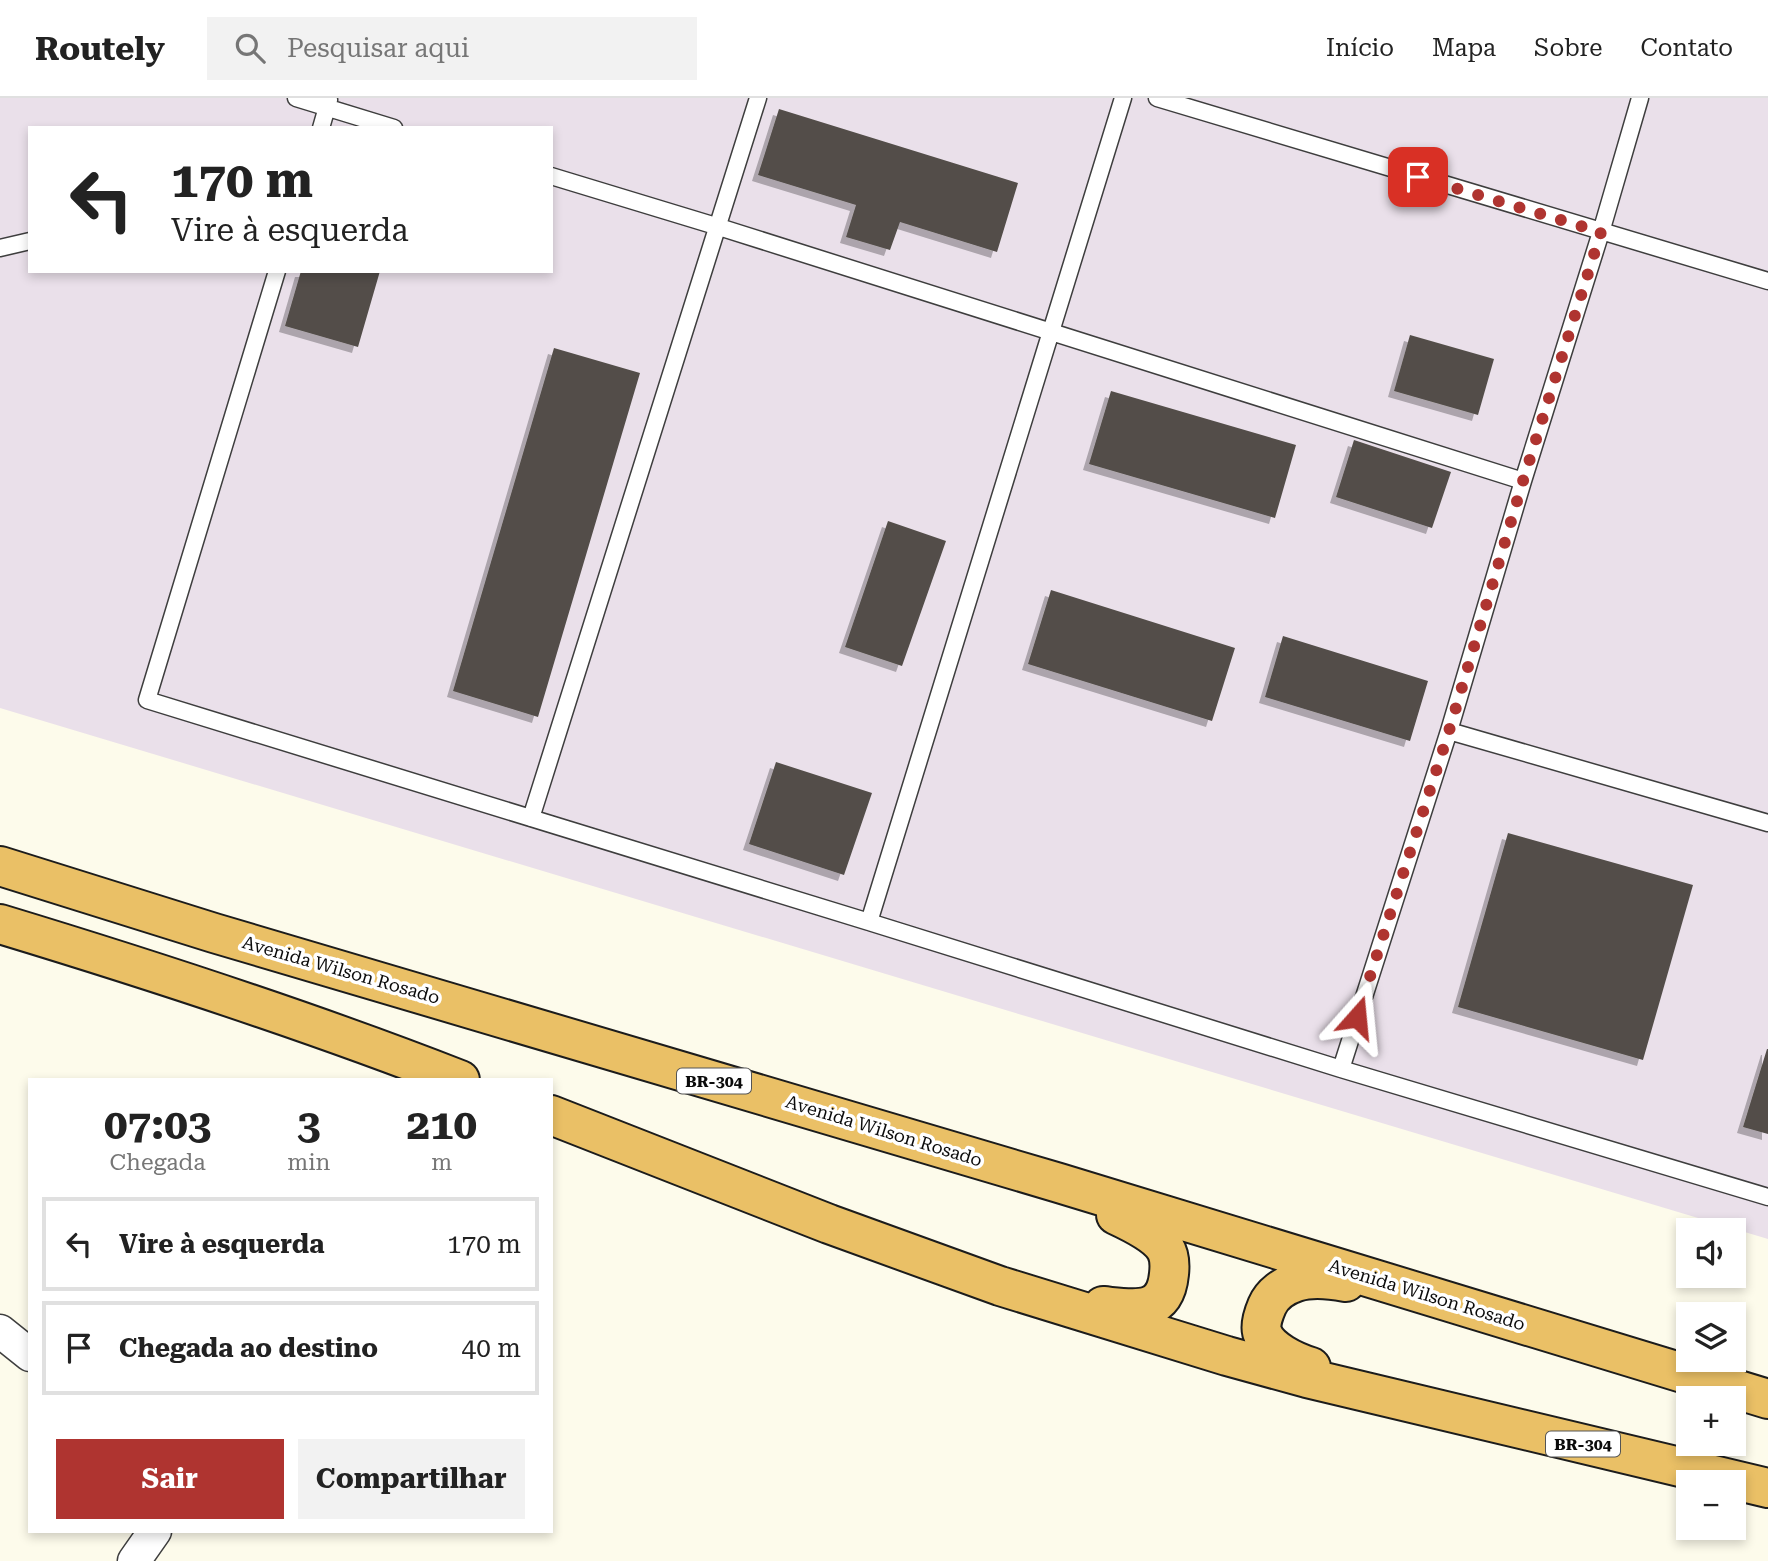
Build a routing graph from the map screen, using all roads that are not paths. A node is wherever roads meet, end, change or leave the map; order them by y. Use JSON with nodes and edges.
{"nodes":[{"id":1,"x":296,"y":98,"type":"edge"},
{"id":2,"x":758,"y":98,"type":"edge"},
{"id":3,"x":1123,"y":98,"type":"edge"},
{"id":4,"x":1157,"y":98,"type":"edge"},
{"id":5,"x":1640,"y":98,"type":"edge"},
{"id":6,"x":328,"y":103,"type":"edge"},
{"id":7,"x":322,"y":126,"type":"edge"},
{"id":8,"x":389,"y":126,"type":"edge"},
{"id":9,"x":553,"y":177,"type":"edge"},
{"id":10,"x":719,"y":227,"type":"junction"},
{"id":11,"x":1601,"y":232,"type":"junction"},
{"id":12,"x":28,"y":241,"type":"edge"},
{"id":13,"x":0,"y":248,"type":"edge"},
{"id":14,"x":276,"y":273,"type":"edge"},
{"id":15,"x":1768,"y":281,"type":"edge"},
{"id":16,"x":1051,"y":331,"type":"junction"},
{"id":17,"x":1523,"y":481,"type":"junction"},
{"id":18,"x":1449,"y":731,"type":"junction"},
{"id":19,"x":531,"y":818,"type":"junction"},
{"id":20,"x":1768,"y":824,"type":"edge"},
{"id":21,"x":0,"y":866,"type":"edge"},
{"id":22,"x":869,"y":922,"type":"junction"},
{"id":23,"x":0,"y":924,"type":"edge"},
{"id":24,"x":1341,"y":1069,"type":"junction"},
{"id":25,"x":455,"y":1078,"type":"edge"},
{"id":26,"x":553,"y":1116,"type":"edge"},
{"id":27,"x":1059,"y":1183,"type":"junction"},
{"id":28,"x":1768,"y":1197,"type":"edge"},
{"id":29,"x":1015,"y":1290,"type":"junction"},
{"id":30,"x":1427,"y":1295,"type":"junction"},
{"id":31,"x":0,"y":1331,"type":"edge"},
{"id":32,"x":28,"y":1353,"type":"edge"},
{"id":33,"x":1398,"y":1399,"type":"junction"},
{"id":34,"x":1768,"y":1399,"type":"edge"},
{"id":35,"x":1768,"y":1488,"type":"edge"}],
"edges":[{"from":1,"to":6,"type":"lane"},
{"from":2,"to":10,"type":"lane"},
{"from":3,"to":16,"type":"lane"},
{"from":4,"to":11,"type":"lane"},
{"from":5,"to":11,"type":"lane"},
{"from":6,"to":7,"type":"lane"},
{"from":6,"to":8,"type":"lane"},
{"from":9,"to":10,"type":"lane"},
{"from":10,"to":16,"type":"lane"},
{"from":10,"to":19,"type":"lane"},
{"from":11,"to":15,"type":"lane"},
{"from":11,"to":17,"type":"lane"},
{"from":12,"to":13,"type":"lane"},
{"from":14,"to":19,"type":"lane"},
{"from":16,"to":17,"type":"lane"},
{"from":16,"to":22,"type":"lane"},
{"from":17,"to":18,"type":"lane"},
{"from":18,"to":20,"type":"lane"},
{"from":18,"to":24,"type":"lane"},
{"from":19,"to":22,"type":"lane"},
{"from":21,"to":27,"type":"highway","name":"Avenida Wilson Rosado","number":"BR-304"},
{"from":22,"to":24,"type":"lane"},
{"from":23,"to":25,"type":"highway"},
{"from":24,"to":28,"type":"lane"},
{"from":26,"to":29,"type":"highway","number":"BR-304"},
{"from":27,"to":29,"type":"highway"},
{"from":27,"to":30,"type":"highway","name":"Avenida Wilson Rosado","number":"BR-304"},
{"from":29,"to":33,"type":"highway","number":"BR-304"},
{"from":30,"to":33,"type":"highway"},
{"from":30,"to":34,"type":"highway","name":"Avenida Wilson Rosado","number":"BR-304"},
{"from":31,"to":32,"type":"street"},
{"from":33,"to":35,"type":"highway","number":"BR-304"}]}
